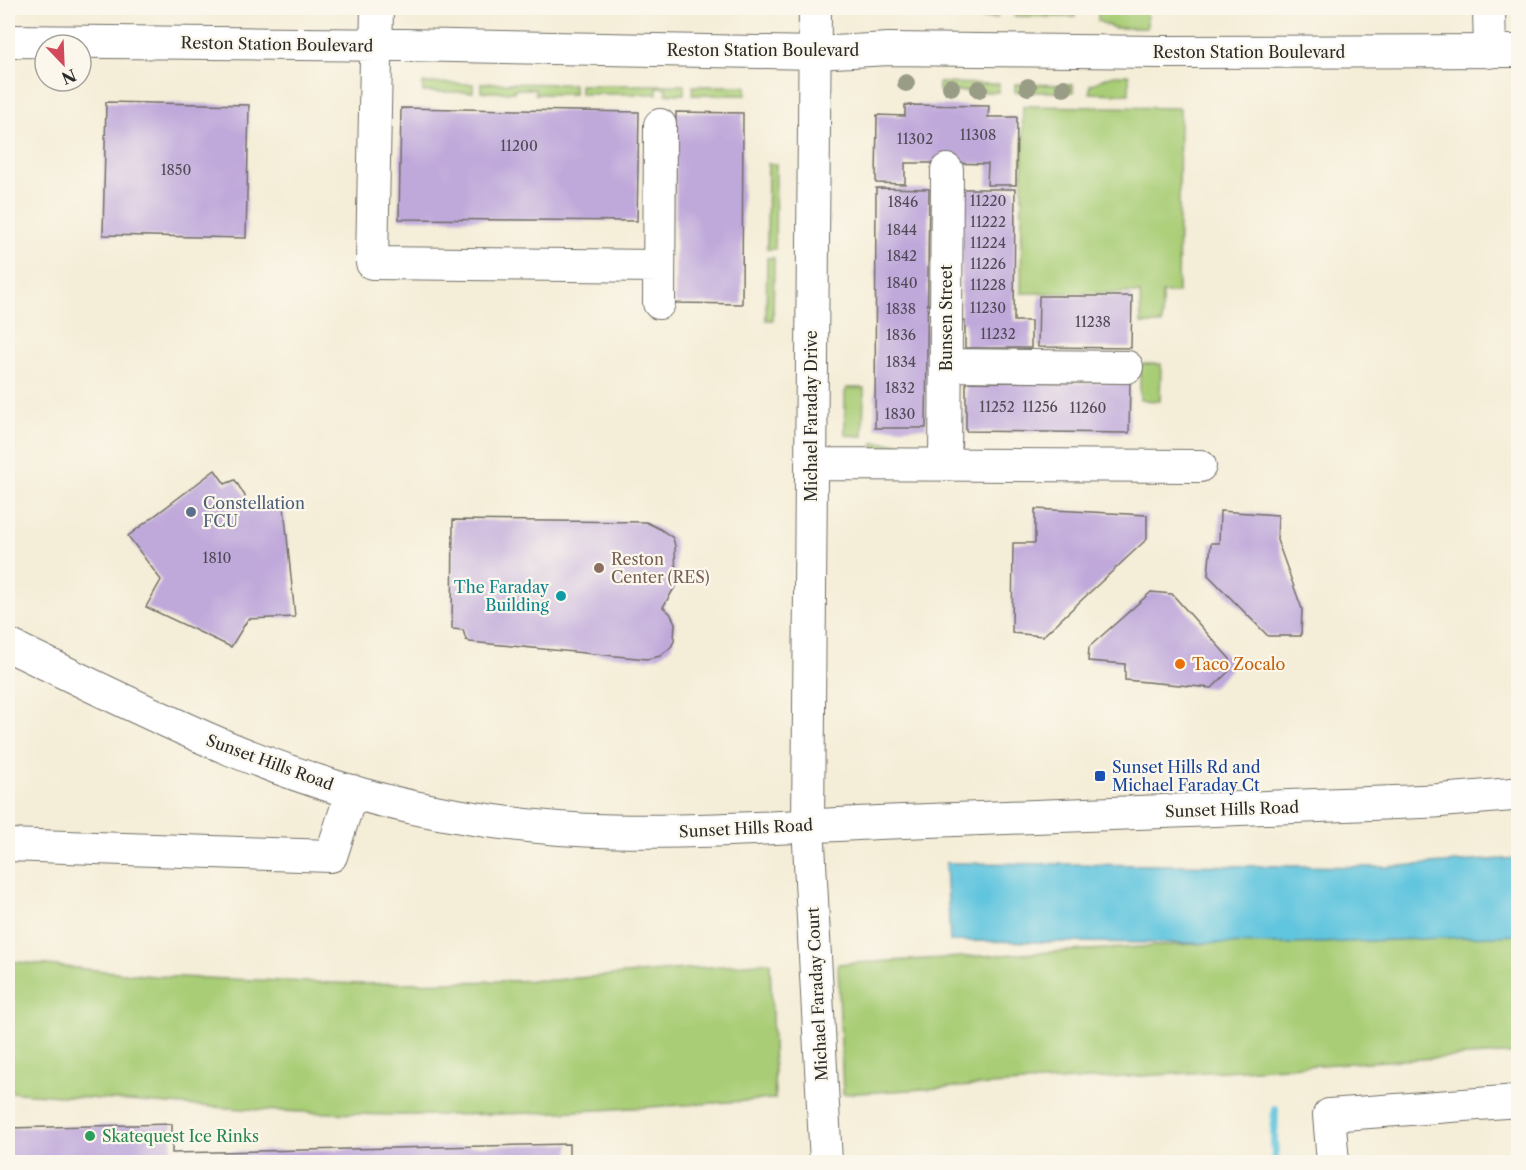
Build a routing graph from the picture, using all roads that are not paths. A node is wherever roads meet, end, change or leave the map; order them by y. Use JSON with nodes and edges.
{"nodes":[{"id":1,"x":377,"y":8,"type":"edge"},
{"id":2,"x":815,"y":8,"type":"edge"},
{"id":3,"x":1489,"y":8,"type":"edge"},
{"id":4,"x":8,"y":41,"type":"edge"},
{"id":5,"x":376,"y":45,"type":"junction"},
{"id":6,"x":1504,"y":52,"type":"edge"},
{"id":7,"x":815,"y":53,"type":"junction"},
{"id":8,"x":660,"y":125,"type":"dead end"},
{"id":9,"x":947,"y":171,"type":"dead end"},
{"id":10,"x":658,"y":266,"type":"junction"},
{"id":11,"x":659,"y":303,"type":"dead end"},
{"id":12,"x":946,"y":365,"type":"junction"},
{"id":13,"x":1127,"y":367,"type":"dead end"},
{"id":14,"x":811,"y":464,"type":"junction"},
{"id":15,"x":945,"y":465,"type":"junction"},
{"id":16,"x":1200,"y":466,"type":"dead end"},
{"id":17,"x":8,"y":645,"type":"edge"},
{"id":18,"x":352,"y":791,"type":"junction"},
{"id":19,"x":1518,"y":794,"type":"edge"},
{"id":20,"x":808,"y":825,"type":"junction"},
{"id":21,"x":8,"y":845,"type":"edge"},
{"id":22,"x":1518,"y":1101,"type":"edge"},
{"id":23,"x":826,"y":1162,"type":"edge"},
{"id":24,"x":1333,"y":1162,"type":"edge"}],
"edges":[{"from":1,"to":5,"type":"street"},
{"from":2,"to":7,"type":"street","name":"Michael Faraday Drive"},
{"from":3,"to":6,"type":"street"},
{"from":4,"to":5,"type":"street","name":"Reston Station Boulevard"},
{"from":5,"to":7,"type":"street","name":"Reston Station Boulevard"},
{"from":5,"to":10,"type":"street"},
{"from":6,"to":7,"type":"street","name":"Reston Station Boulevard"},
{"from":7,"to":14,"type":"street","name":"Michael Faraday Drive"},
{"from":8,"to":10,"type":"street"},
{"from":9,"to":12,"type":"street","name":"Bunsen Street"},
{"from":10,"to":11,"type":"street"},
{"from":12,"to":13,"type":"street"},
{"from":12,"to":15,"type":"street","name":"Bunsen Street"},
{"from":14,"to":15,"type":"street"},
{"from":14,"to":20,"type":"street","name":"Michael Faraday Drive"},
{"from":15,"to":16,"type":"street"},
{"from":17,"to":18,"type":"main road","name":"Sunset Hills Road"},
{"from":18,"to":20,"type":"main road","name":"Sunset Hills Road"},
{"from":18,"to":21,"type":"street"},
{"from":19,"to":20,"type":"main road","name":"Sunset Hills Road"},
{"from":20,"to":23,"type":"street","name":"Michael Faraday Court"},
{"from":22,"to":24,"type":"street"}]}
